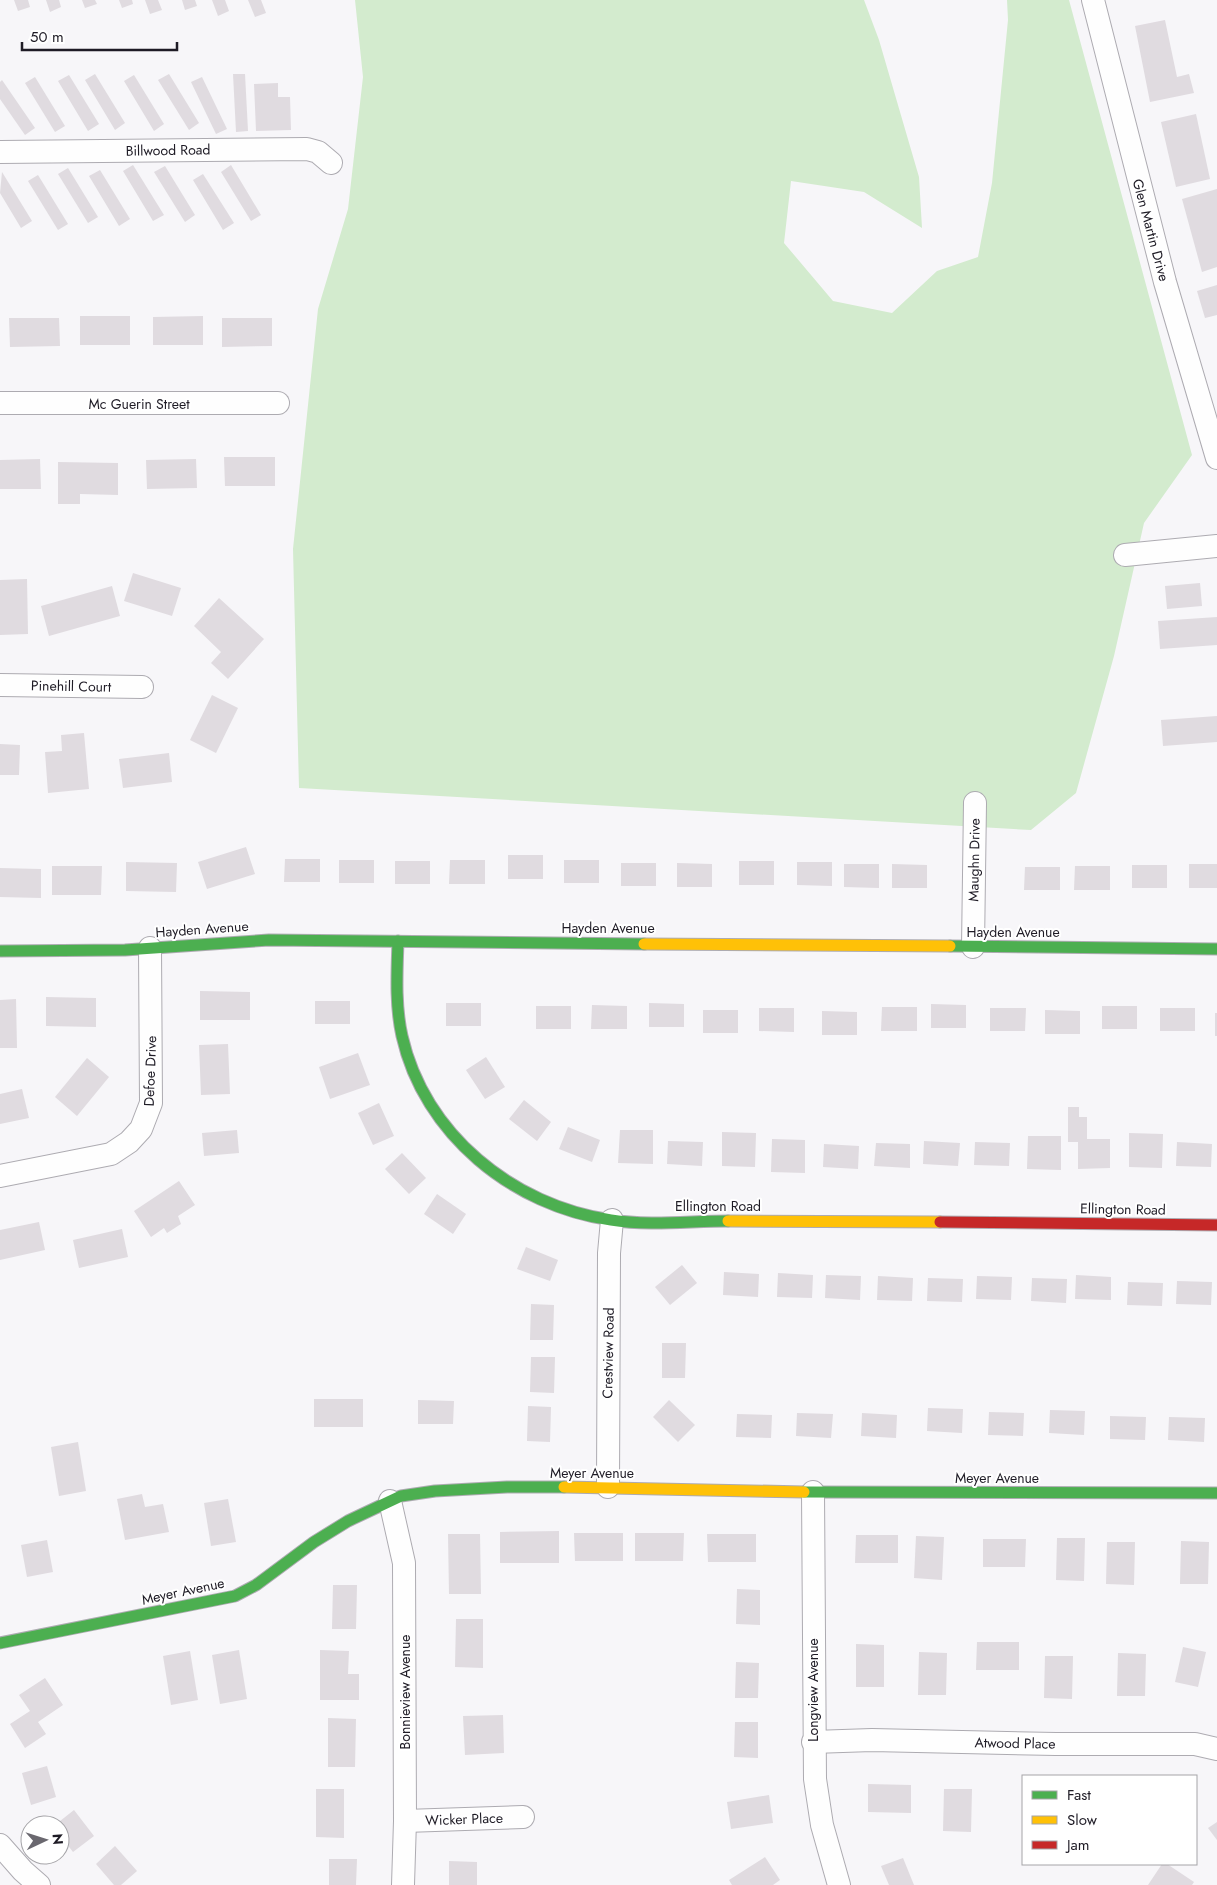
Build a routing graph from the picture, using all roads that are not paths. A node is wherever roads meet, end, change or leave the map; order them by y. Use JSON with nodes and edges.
{"nodes":[{"id":1,"x":1093,"y":0,"type":"edge"},
{"id":2,"x":0,"y":152,"type":"edge"},
{"id":3,"x":330,"y":163,"type":"dead end"},
{"id":4,"x":0,"y":403,"type":"edge"},
{"id":5,"x":278,"y":403,"type":"dead end"},
{"id":6,"x":1217,"y":458,"type":"edge"},
{"id":7,"x":1217,"y":546,"type":"edge"},
{"id":8,"x":1125,"y":556,"type":"dead end"},
{"id":9,"x":0,"y":685,"type":"edge"},
{"id":10,"x":142,"y":687,"type":"dead end"},
{"id":11,"x":975,"y":803,"type":"dead end"},
{"id":12,"x":398,"y":941,"type":"junction"},
{"id":13,"x":973,"y":947,"type":"junction"},
{"id":14,"x":150,"y":948,"type":"junction"},
{"id":15,"x":1217,"y":948,"type":"edge"},
{"id":16,"x":0,"y":951,"type":"edge"},
{"id":17,"x":0,"y":1176,"type":"edge"},
{"id":18,"x":612,"y":1220,"type":"junction"},
{"id":19,"x":1217,"y":1225,"type":"edge"},
{"id":20,"x":608,"y":1487,"type":"junction"},
{"id":21,"x":813,"y":1492,"type":"junction"},
{"id":22,"x":1217,"y":1493,"type":"edge"},
{"id":23,"x":390,"y":1501,"type":"junction"},
{"id":24,"x":0,"y":1643,"type":"edge"},
{"id":25,"x":813,"y":1742,"type":"junction"},
{"id":26,"x":1217,"y":1749,"type":"edge"},
{"id":27,"x":523,"y":1817,"type":"dead end"},
{"id":28,"x":405,"y":1821,"type":"junction"},
{"id":29,"x":0,"y":1845,"type":"edge"},
{"id":30,"x":39,"y":1885,"type":"edge"},
{"id":31,"x":403,"y":1885,"type":"edge"},
{"id":32,"x":839,"y":1885,"type":"edge"}],
"edges":[{"from":1,"to":6,"type":"street","name":"Glen Martin Drive"},
{"from":2,"to":3,"type":"street","name":"Billwood Road"},
{"from":4,"to":5,"type":"street","name":"Mc Guerin Street"},
{"from":7,"to":8,"type":"street"},
{"from":9,"to":10,"type":"street","name":"Pinehill Court"},
{"from":11,"to":13,"type":"street","name":"Maughn Drive"},
{"from":12,"to":13,"type":"street","name":"Hayden Avenue"},
{"from":12,"to":14,"type":"street","name":"Hayden Avenue"},
{"from":12,"to":18,"type":"street","name":"Ellington Road"},
{"from":13,"to":15,"type":"street","name":"Hayden Avenue"},
{"from":14,"to":16,"type":"street","name":"Hayden Avenue"},
{"from":14,"to":17,"type":"street","name":"Defoe Drive"},
{"from":18,"to":19,"type":"street","name":"Ellington Road"},
{"from":18,"to":20,"type":"street","name":"Crestview Road"},
{"from":20,"to":21,"type":"street","name":"Meyer Avenue"},
{"from":20,"to":23,"type":"street","name":"Meyer Avenue"},
{"from":21,"to":22,"type":"street","name":"Meyer Avenue"},
{"from":21,"to":25,"type":"street","name":"Longview Avenue"},
{"from":23,"to":24,"type":"street","name":"Meyer Avenue"},
{"from":23,"to":28,"type":"street","name":"Bonnieview Avenue"},
{"from":25,"to":26,"type":"street","name":"Atwood Place"},
{"from":25,"to":32,"type":"street","name":"Longview Avenue"},
{"from":27,"to":28,"type":"street","name":"Wicker Place"},
{"from":28,"to":31,"type":"street","name":"Bonnieview Avenue"},
{"from":29,"to":30,"type":"street"}]}
